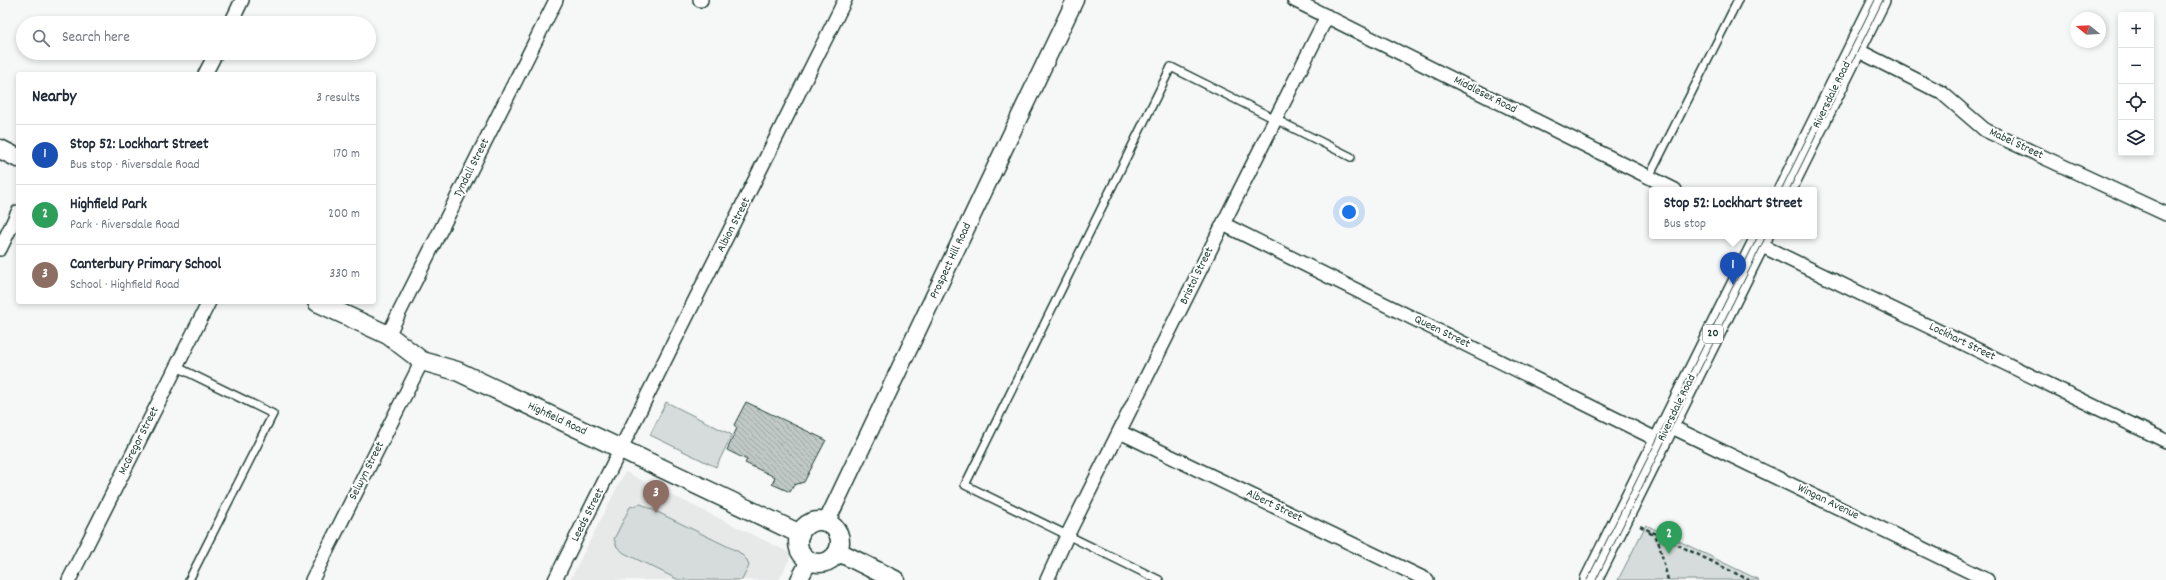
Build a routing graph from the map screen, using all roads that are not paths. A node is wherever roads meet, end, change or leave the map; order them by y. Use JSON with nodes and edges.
{"nodes":[{"id":1,"x":242,"y":0,"type":"edge"},
{"id":2,"x":556,"y":0,"type":"edge"},
{"id":3,"x":845,"y":0,"type":"edge"},
{"id":4,"x":1075,"y":0,"type":"edge"},
{"id":5,"x":1294,"y":0,"type":"edge"},
{"id":6,"x":1738,"y":0,"type":"edge"},
{"id":7,"x":1879,"y":0,"type":"edge"},
{"id":8,"x":234,"y":16,"type":"edge"},
{"id":9,"x":1327,"y":16,"type":"junction"},
{"id":10,"x":1855,"y":49,"type":"junction"},
{"id":11,"x":212,"y":60,"type":"edge"},
{"id":12,"x":206,"y":72,"type":"edge"},
{"id":13,"x":1276,"y":119,"type":"junction"},
{"id":14,"x":0,"y":149,"type":"edge"},
{"id":15,"x":16,"y":157,"type":"edge"},
{"id":16,"x":1351,"y":157,"type":"dead end"},
{"id":17,"x":1649,"y":177,"type":"junction"},
{"id":18,"x":1670,"y":187,"type":"edge"},
{"id":19,"x":1786,"y":187,"type":"edge"},
{"id":20,"x":2166,"y":214,"type":"edge"},
{"id":21,"x":16,"y":216,"type":"edge"},
{"id":22,"x":1223,"y":224,"type":"junction"},
{"id":23,"x":1760,"y":240,"type":"edge"},
{"id":24,"x":0,"y":249,"type":"edge"},
{"id":25,"x":208,"y":304,"type":"edge"},
{"id":26,"x":321,"y":304,"type":"edge"},
{"id":27,"x":388,"y":335,"type":"junction"},
{"id":28,"x":422,"y":361,"type":"junction"},
{"id":29,"x":176,"y":367,"type":"junction"},
{"id":30,"x":1120,"y":432,"type":"junction"},
{"id":31,"x":1664,"y":433,"type":"junction"},
{"id":32,"x":2166,"y":440,"type":"edge"},
{"id":33,"x":621,"y":449,"type":"junction"},
{"id":34,"x":826,"y":523,"type":"junction"},
{"id":35,"x":800,"y":534,"type":"junction"},
{"id":36,"x":1067,"y":536,"type":"junction"},
{"id":37,"x":839,"y":552,"type":"junction"},
{"id":38,"x":809,"y":561,"type":"junction"},
{"id":39,"x":69,"y":580,"type":"edge"},
{"id":40,"x":189,"y":580,"type":"edge"},
{"id":41,"x":312,"y":580,"type":"edge"},
{"id":42,"x":555,"y":580,"type":"edge"},
{"id":43,"x":799,"y":580,"type":"edge"},
{"id":44,"x":895,"y":580,"type":"edge"},
{"id":45,"x":1047,"y":580,"type":"edge"},
{"id":46,"x":1158,"y":580,"type":"edge"},
{"id":47,"x":1427,"y":580,"type":"edge"},
{"id":48,"x":1591,"y":580,"type":"edge"},
{"id":49,"x":1987,"y":580,"type":"edge"}],
"edges":[{"from":1,"to":8,"type":"street"},
{"from":2,"to":27,"type":"street","name":"Tyndall Street"},
{"from":3,"to":33,"type":"street","name":"Albion Street"},
{"from":4,"to":34,"type":"street","name":"Prospect Hill Road"},
{"from":5,"to":9,"type":"street","name":"Middlesex Road"},
{"from":6,"to":17,"type":"lane"},
{"from":7,"to":10,"type":"main road","name":"Riversdale Road"},
{"from":9,"to":13,"type":"street","name":"Bristol Street"},
{"from":9,"to":17,"type":"street","name":"Middlesex Road"},
{"from":10,"to":19,"type":"main road","name":"Riversdale Road"},
{"from":10,"to":20,"type":"street","name":"Mabel Street"},
{"from":11,"to":12,"type":"street"},
{"from":13,"to":16,"type":"lane"},
{"from":13,"to":22,"type":"street","name":"Bristol Street"},
{"from":13,"to":36,"type":"lane"},
{"from":14,"to":15,"type":"main road"},
{"from":17,"to":18,"type":"street","name":"Middlesex Road"},
{"from":21,"to":24,"type":"street"},
{"from":22,"to":30,"type":"street","name":"Bristol Street"},
{"from":22,"to":31,"type":"street","name":"Queen Street"},
{"from":23,"to":31,"type":"main road","name":"Riversdale Road","number":"20"},
{"from":23,"to":32,"type":"street","name":"Lockhart Street"},
{"from":25,"to":29,"type":"street","name":"McGregor Street"},
{"from":26,"to":27,"type":"main road","name":"Highfield Road"},
{"from":27,"to":28,"type":"main road","name":"Highfield Road"},
{"from":28,"to":33,"type":"main road","name":"Highfield Road"},
{"from":28,"to":41,"type":"street","name":"Selwyn Street"},
{"from":29,"to":39,"type":"street","name":"McGregor Street"},
{"from":29,"to":40,"type":"lane"},
{"from":30,"to":36,"type":"street","name":"Bristol Street"},
{"from":30,"to":47,"type":"street","name":"Albert Street"},
{"from":31,"to":48,"type":"main road","name":"Riversdale Road","number":"20"},
{"from":31,"to":49,"type":"street","name":"Wingan Avenue"},
{"from":33,"to":35,"type":"main road","name":"Highfield Road"},
{"from":33,"to":42,"type":"street","name":"Leeds Street"},
{"from":34,"to":35,"type":"main road"},
{"from":34,"to":37,"type":"main road"},
{"from":35,"to":38,"type":"main road"},
{"from":36,"to":45,"type":"street","name":"Bristol Street"},
{"from":36,"to":46,"type":"lane"},
{"from":37,"to":38,"type":"main road"},
{"from":37,"to":44,"type":"main road"},
{"from":38,"to":43,"type":"street"}]}
